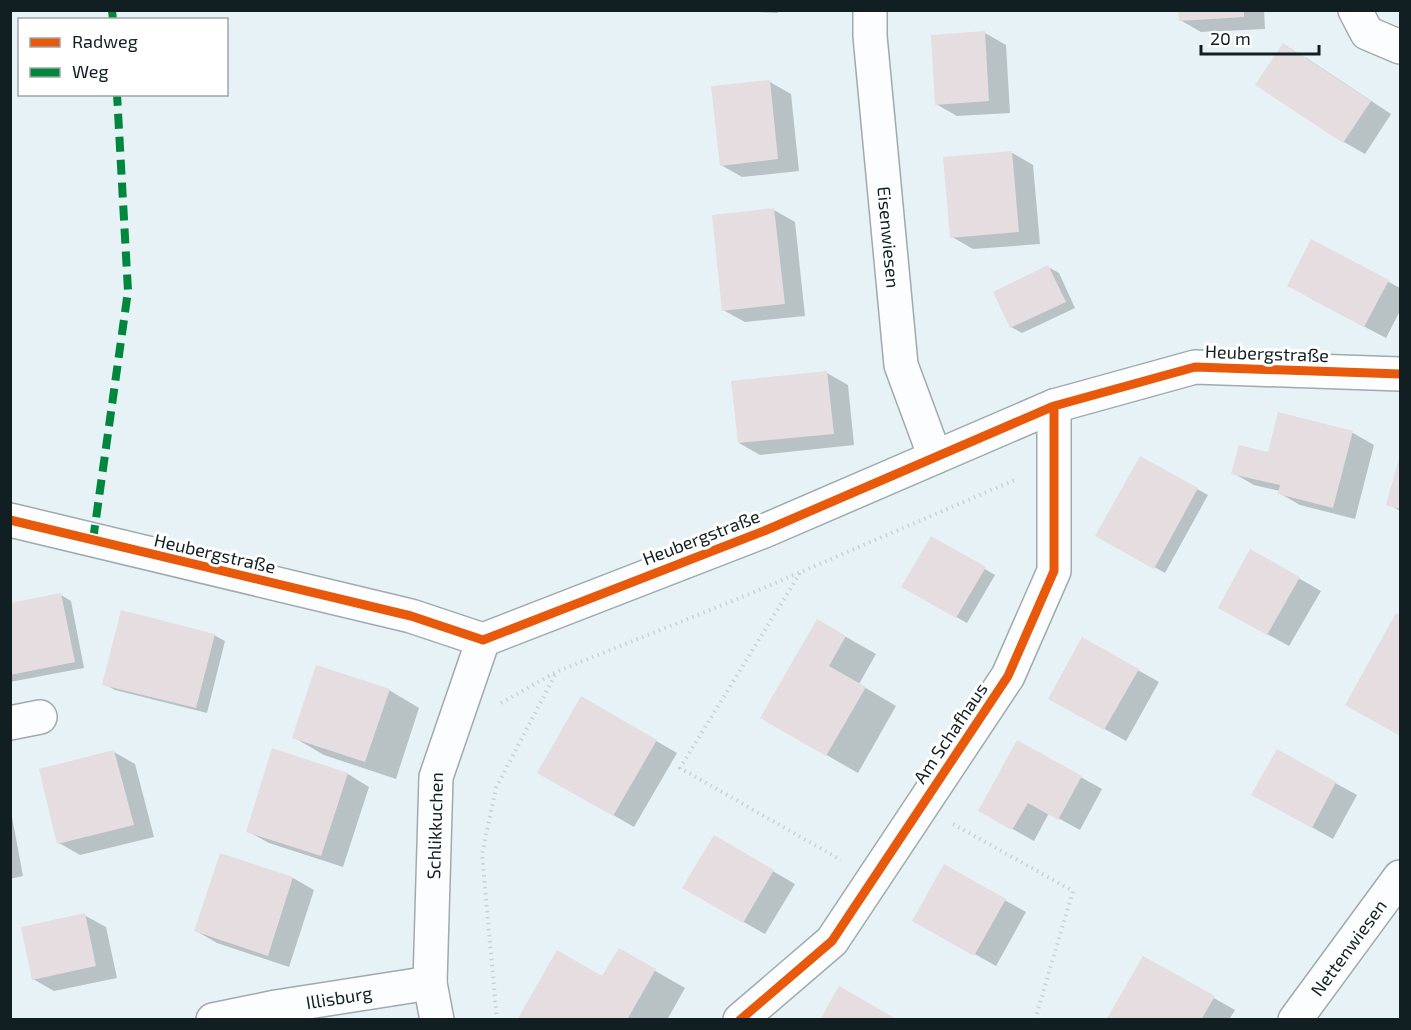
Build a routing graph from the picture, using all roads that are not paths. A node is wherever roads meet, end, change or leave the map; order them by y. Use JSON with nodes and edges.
{"nodes":[{"id":1,"x":870,"y":10,"type":"edge"},
{"id":2,"x":1355,"y":10,"type":"edge"},
{"id":3,"x":1401,"y":47,"type":"edge"},
{"id":4,"x":1401,"y":374,"type":"edge"},
{"id":5,"x":1054,"y":406,"type":"junction"},
{"id":6,"x":935,"y":457,"type":"junction"},
{"id":7,"x":10,"y":520,"type":"edge"},
{"id":8,"x":483,"y":640,"type":"junction"},
{"id":9,"x":1401,"y":876,"type":"edge"},
{"id":10,"x":430,"y":983,"type":"junction"},
{"id":11,"x":213,"y":1020,"type":"edge"},
{"id":12,"x":437,"y":1020,"type":"edge"},
{"id":13,"x":740,"y":1020,"type":"edge"},
{"id":14,"x":1295,"y":1020,"type":"edge"}],
"edges":[{"from":1,"to":6,"type":"street","name":"Eisenwiesen"},
{"from":2,"to":3,"type":"street"},
{"from":4,"to":5,"type":"street","name":"Heubergstraße"},
{"from":5,"to":6,"type":"street","name":"Heubergstraße"},
{"from":5,"to":13,"type":"street","name":"Am Schafhaus"},
{"from":6,"to":8,"type":"street","name":"Heubergstraße"},
{"from":7,"to":8,"type":"street","name":"Heubergstraße"},
{"from":8,"to":10,"type":"street","name":"Schlikkuchen"},
{"from":9,"to":14,"type":"street","name":"Nettenwiesen"},
{"from":10,"to":11,"type":"street","name":"Illisburg"},
{"from":10,"to":12,"type":"street","name":"Schlikkuchen"}]}
